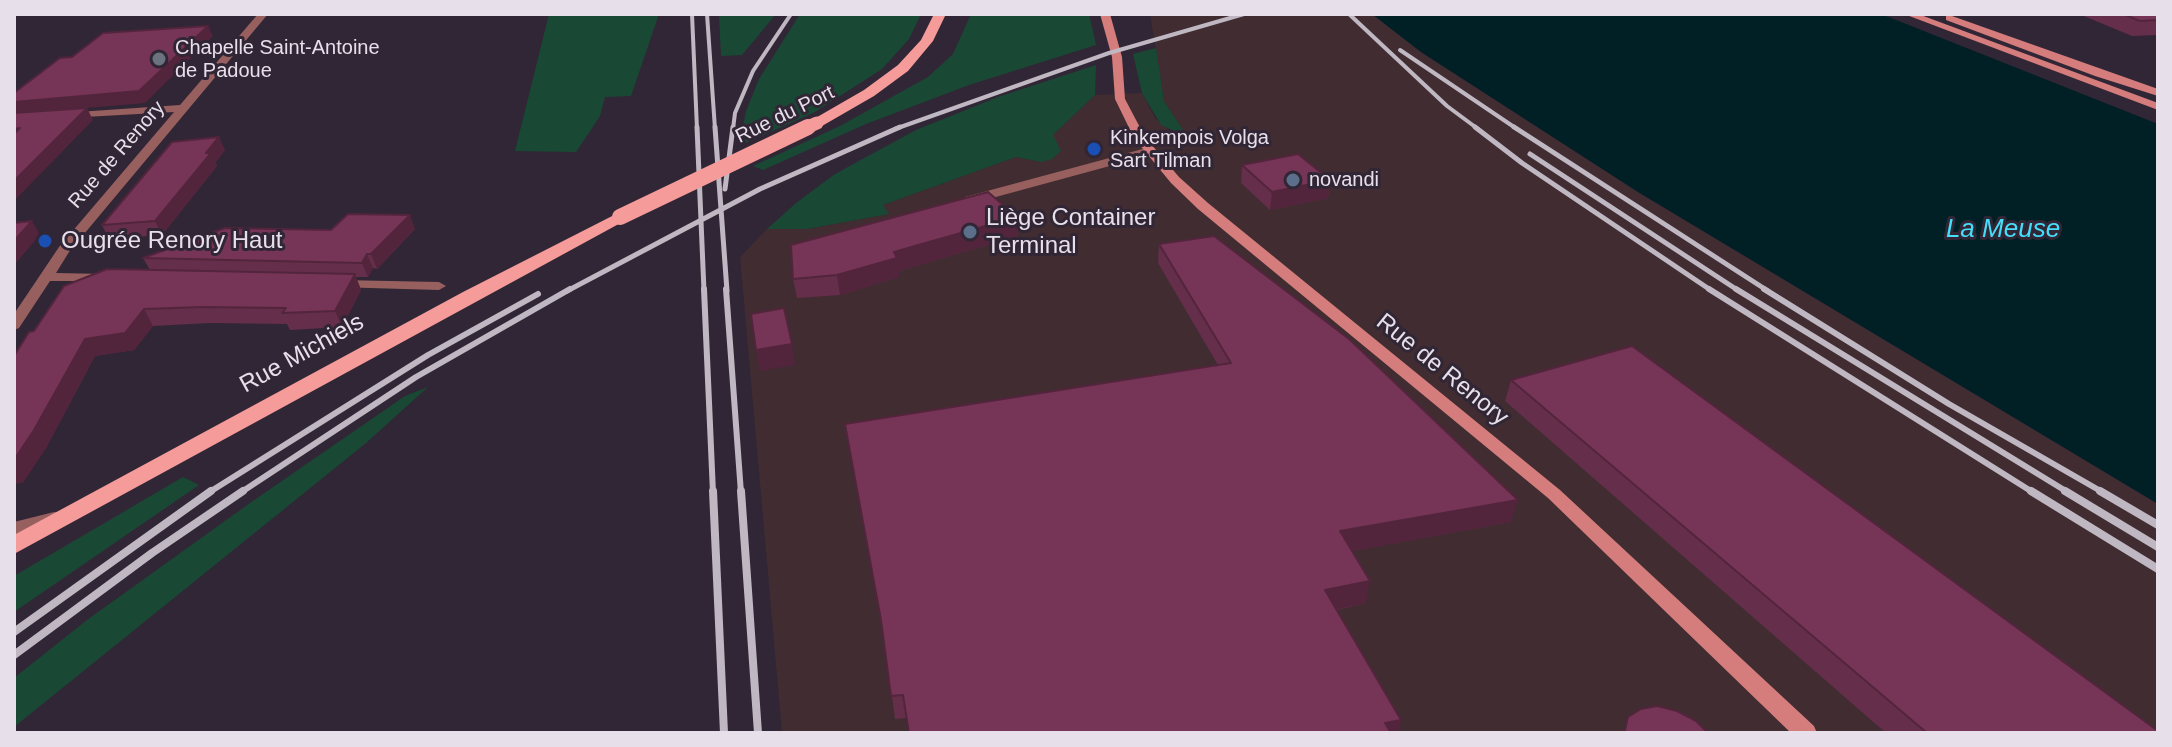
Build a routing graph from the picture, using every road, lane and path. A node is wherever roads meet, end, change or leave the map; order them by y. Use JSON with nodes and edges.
{"nodes":[{"id":1,"x":263,"y":14,"type":"edge"},
{"id":2,"x":940,"y":14,"type":"edge"},
{"id":3,"x":1105,"y":14,"type":"edge"},
{"id":4,"x":1909,"y":14,"type":"edge"},
{"id":5,"x":1939,"y":14,"type":"edge"},
{"id":6,"x":2158,"y":93,"type":"edge"},
{"id":7,"x":2158,"y":107,"type":"edge"},
{"id":8,"x":185,"y":108,"type":"junction"},
{"id":9,"x":55,"y":116,"type":"edge"},
{"id":10,"x":1150,"y":151,"type":"junction"},
{"id":11,"x":958,"y":203,"type":"edge"},
{"id":12,"x":620,"y":217,"type":"joint"},
{"id":13,"x":46,"y":277,"type":"junction"},
{"id":14,"x":125,"y":279,"type":"edge"},
{"id":15,"x":329,"y":284,"type":"edge"},
{"id":16,"x":439,"y":286,"type":"dead end"},
{"id":17,"x":19,"y":308,"type":"edge"},
{"id":18,"x":14,"y":325,"type":"edge"},
{"id":19,"x":75,"y":512,"type":"junction"},
{"id":20,"x":14,"y":529,"type":"edge"},
{"id":21,"x":14,"y":546,"type":"edge"},
{"id":22,"x":1806,"y":733,"type":"edge"}],
"edges":[{"from":1,"to":8,"type":"street","name":"Rue de Renory"},
{"from":2,"to":12,"type":"main road","name":"Rue du Port","bridge":true},
{"from":3,"to":10,"type":"street","name":"Rue de Renory"},
{"from":4,"to":7,"type":"street"},
{"from":5,"to":6,"type":"street"},
{"from":8,"to":9,"type":"street"},
{"from":8,"to":13,"type":"street","name":"Rue de Renory"},
{"from":10,"to":11,"type":"street"},
{"from":10,"to":22,"type":"street","name":"Rue de Renory"},
{"from":12,"to":19,"type":"main road","name":"Rue Michiels"},
{"from":13,"to":14,"type":"street"},
{"from":13,"to":17,"type":"street","name":"Rue de Renory"},
{"from":15,"to":16,"type":"street"},
{"from":17,"to":18,"type":"street","name":"Rue de Renory"},
{"from":19,"to":20,"type":"street"},
{"from":19,"to":21,"type":"main road","name":"Rue Michiels"}]}
